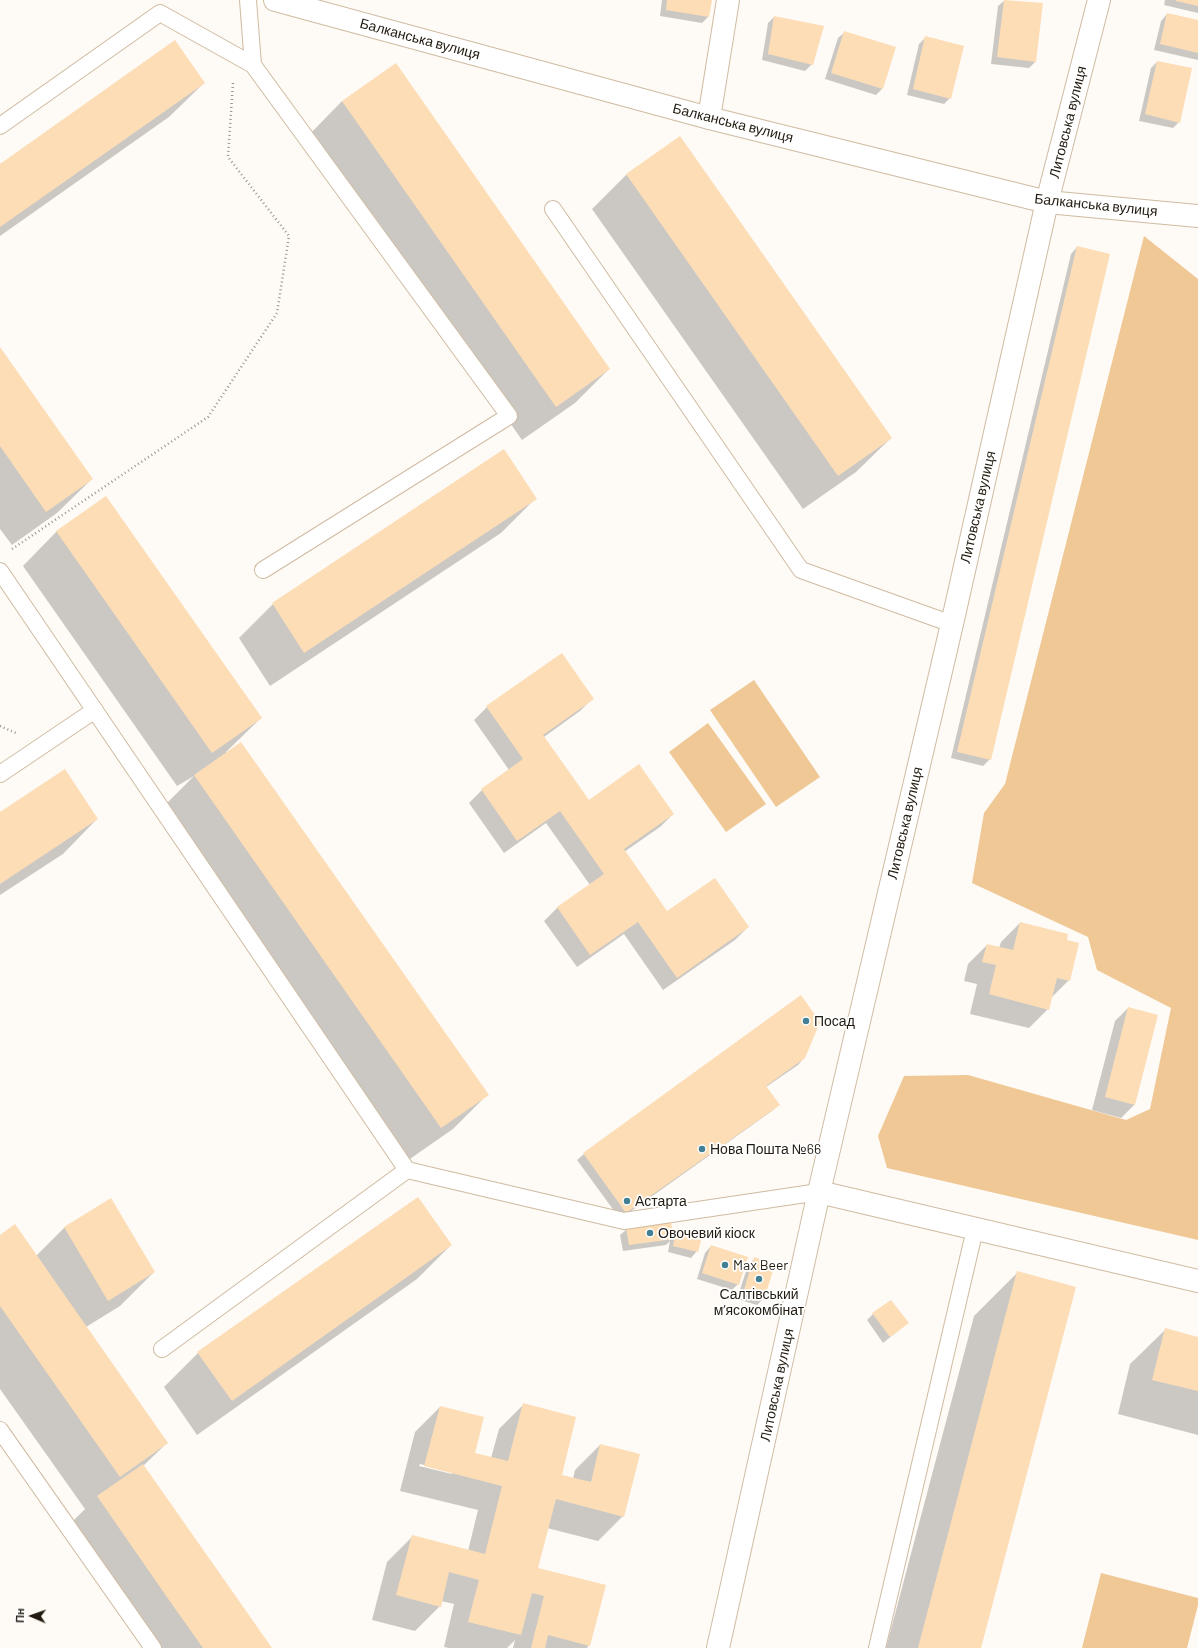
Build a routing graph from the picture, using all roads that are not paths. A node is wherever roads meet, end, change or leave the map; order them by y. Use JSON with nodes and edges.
{"nodes":[{"id":1,"x":248,"y":0,"type":"edge"},
{"id":2,"x":275,"y":0,"type":"edge"},
{"id":3,"x":728,"y":0,"type":"edge"},
{"id":4,"x":1099,"y":0,"type":"edge"},
{"id":5,"x":253,"y":65,"type":"junction"},
{"id":6,"x":709,"y":118,"type":"junction"},
{"id":7,"x":0,"y":126,"type":"edge"},
{"id":8,"x":1047,"y":202,"type":"junction"},
{"id":9,"x":553,"y":209,"type":"dead end"},
{"id":10,"x":1198,"y":216,"type":"edge"},
{"id":11,"x":263,"y":570,"type":"dead end"},
{"id":12,"x":0,"y":571,"type":"edge"},
{"id":13,"x":952,"y":624,"type":"junction"},
{"id":14,"x":95,"y":710,"type":"junction"},
{"id":15,"x":0,"y":774,"type":"edge"},
{"id":16,"x":407,"y":1170,"type":"junction"},
{"id":17,"x":819,"y":1192,"type":"junction"},
{"id":18,"x":975,"y":1229,"type":"junction"},
{"id":19,"x":1198,"y":1280,"type":"edge"},
{"id":20,"x":162,"y":1349,"type":"dead end"},
{"id":21,"x":0,"y":1430,"type":"edge"},
{"id":22,"x":153,"y":1648,"type":"edge"},
{"id":23,"x":718,"y":1648,"type":"edge"},
{"id":24,"x":877,"y":1648,"type":"edge"}],
"edges":[{"from":1,"to":5,"type":"lane"},
{"from":2,"to":6,"type":"street","name":"Балканська вулиця"},
{"from":3,"to":6,"type":"street"},
{"from":4,"to":8,"type":"street","name":"Литовська вулиця"},
{"from":5,"to":7,"type":"lane"},
{"from":5,"to":11,"type":"lane"},
{"from":6,"to":8,"type":"street","name":"Балканська вулиця"},
{"from":8,"to":10,"type":"street","name":"Балканська вулиця"},
{"from":8,"to":13,"type":"street","name":"Литовська вулиця"},
{"from":9,"to":13,"type":"lane"},
{"from":12,"to":14,"type":"lane"},
{"from":13,"to":17,"type":"street","name":"Литовська вулиця"},
{"from":14,"to":15,"type":"lane"},
{"from":14,"to":16,"type":"lane"},
{"from":16,"to":17,"type":"lane"},
{"from":16,"to":20,"type":"lane"},
{"from":17,"to":18,"type":"street"},
{"from":17,"to":23,"type":"street","name":"Литовська вулиця"},
{"from":18,"to":19,"type":"street"},
{"from":18,"to":24,"type":"lane"},
{"from":21,"to":22,"type":"lane"}]}
